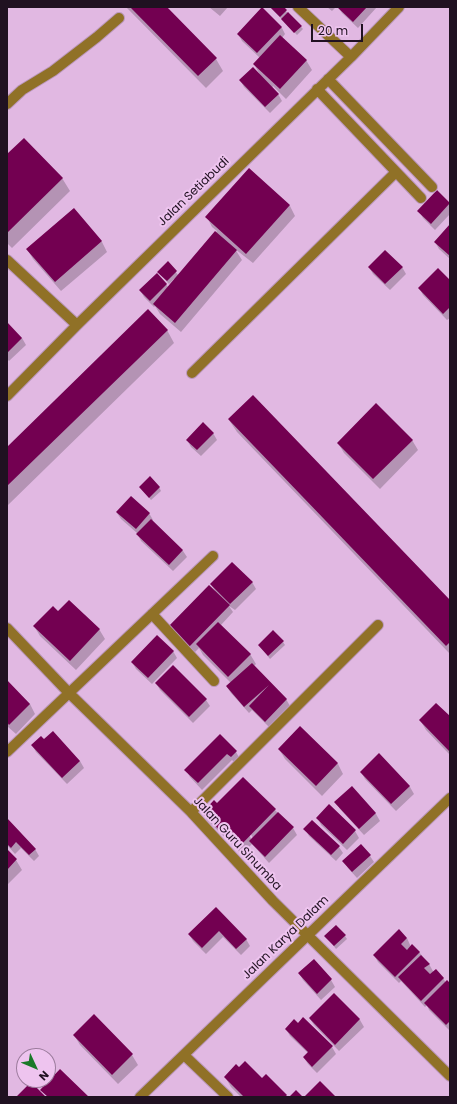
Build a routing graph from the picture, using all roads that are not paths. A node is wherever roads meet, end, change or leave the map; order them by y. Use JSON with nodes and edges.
{"nodes":[{"id":1,"x":298,"y":7,"type":"edge"},
{"id":2,"x":400,"y":7,"type":"edge"},
{"id":3,"x":119,"y":18,"type":"dead end"},
{"id":4,"x":351,"y":57,"type":"junction"},
{"id":5,"x":328,"y":79,"type":"junction"},
{"id":6,"x":317,"y":89,"type":"junction"},
{"id":7,"x":7,"y":104,"type":"edge"},
{"id":8,"x":396,"y":172,"type":"junction"},
{"id":9,"x":432,"y":187,"type":"dead end"},
{"id":10,"x":421,"y":198,"type":"dead end"},
{"id":11,"x":7,"y":260,"type":"edge"},
{"id":12,"x":77,"y":325,"type":"junction"},
{"id":13,"x":192,"y":373,"type":"dead end"},
{"id":14,"x":7,"y":396,"type":"edge"},
{"id":15,"x":213,"y":556,"type":"dead end"},
{"id":16,"x":152,"y":614,"type":"junction"},
{"id":17,"x":378,"y":625,"type":"dead end"},
{"id":18,"x":7,"y":628,"type":"edge"},
{"id":19,"x":214,"y":681,"type":"dead end"},
{"id":20,"x":68,"y":693,"type":"junction"},
{"id":21,"x":7,"y":752,"type":"edge"},
{"id":22,"x":450,"y":798,"type":"edge"},
{"id":23,"x":191,"y":812,"type":"junction"},
{"id":24,"x":307,"y":935,"type":"junction"},
{"id":25,"x":184,"y":1055,"type":"junction"},
{"id":26,"x":450,"y":1076,"type":"edge"},
{"id":27,"x":140,"y":1097,"type":"edge"},
{"id":28,"x":228,"y":1097,"type":"edge"}],
"edges":[{"from":1,"to":4,"type":"street"},
{"from":2,"to":4,"type":"street","name":"Jalan Setiabudi"},
{"from":3,"to":7,"type":"street"},
{"from":4,"to":5,"type":"street","name":"Jalan Setiabudi"},
{"from":5,"to":6,"type":"street","name":"Jalan Setiabudi"},
{"from":5,"to":9,"type":"street"},
{"from":6,"to":8,"type":"street"},
{"from":6,"to":12,"type":"street","name":"Jalan Setiabudi"},
{"from":8,"to":10,"type":"street"},
{"from":8,"to":13,"type":"street"},
{"from":11,"to":12,"type":"street"},
{"from":12,"to":14,"type":"street","name":"Jalan Setiabudi"},
{"from":15,"to":16,"type":"street"},
{"from":16,"to":19,"type":"street"},
{"from":16,"to":20,"type":"street"},
{"from":17,"to":23,"type":"street"},
{"from":18,"to":20,"type":"street","name":"Jalan Guru Sinumba"},
{"from":20,"to":21,"type":"street"},
{"from":20,"to":23,"type":"street","name":"Jalan Guru Sinumba"},
{"from":22,"to":24,"type":"street","name":"Jalan Karya Dalam"},
{"from":23,"to":24,"type":"street","name":"Jalan Guru Sinumba"},
{"from":24,"to":25,"type":"street","name":"Jalan Karya Dalam"},
{"from":24,"to":26,"type":"street","name":"Jalan Guru Sinumba"},
{"from":25,"to":27,"type":"street","name":"Jalan Karya Dalam"},
{"from":25,"to":28,"type":"street"}]}
